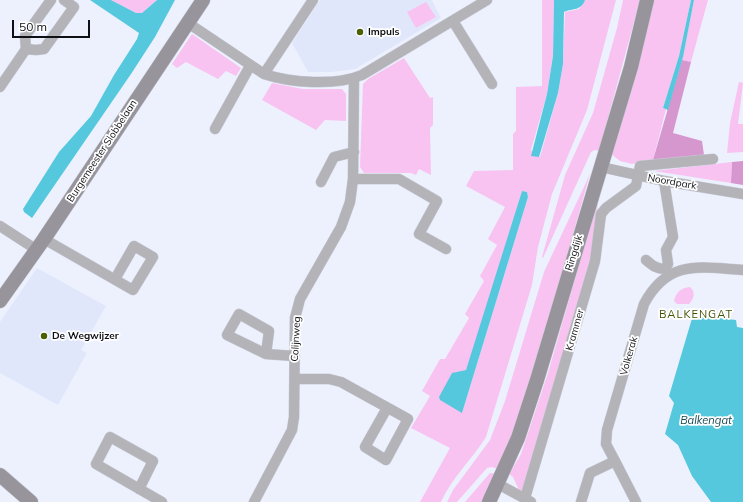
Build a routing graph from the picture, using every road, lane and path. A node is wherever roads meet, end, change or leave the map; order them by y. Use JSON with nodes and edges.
{"nodes":[{"id":1,"x":51,"y":0,"type":"edge"},
{"id":2,"x":64,"y":0,"type":"edge"},
{"id":3,"x":203,"y":0,"type":"edge"},
{"id":4,"x":313,"y":0,"type":"edge"},
{"id":5,"x":487,"y":0,"type":"edge"},
{"id":6,"x":647,"y":0,"type":"edge"},
{"id":7,"x":188,"y":22,"type":"junction"},
{"id":8,"x":453,"y":22,"type":"junction"},
{"id":9,"x":26,"y":49,"type":"junction"},
{"id":10,"x":250,"y":66,"type":"junction"},
{"id":11,"x":264,"y":74,"type":"junction"},
{"id":12,"x":354,"y":79,"type":"junction"},
{"id":13,"x":492,"y":84,"type":"dead end"},
{"id":14,"x":0,"y":86,"type":"edge"},
{"id":15,"x":215,"y":129,"type":"dead end"},
{"id":16,"x":354,"y":152,"type":"junction"},
{"id":17,"x":713,"y":159,"type":"dead end"},
{"id":18,"x":600,"y":167,"type":"junction"},
{"id":19,"x":637,"y":175,"type":"junction"},
{"id":20,"x":353,"y":179,"type":"junction"},
{"id":21,"x":664,"y":181,"type":"junction"},
{"id":22,"x":321,"y":182,"type":"dead end"},
{"id":23,"x":743,"y":194,"type":"edge"},
{"id":24,"x":0,"y":226,"type":"edge"},
{"id":25,"x":41,"y":245,"type":"junction"},
{"id":26,"x":446,"y":248,"type":"dead end"},
{"id":27,"x":646,"y":260,"type":"dead end"},
{"id":28,"x":743,"y":270,"type":"edge"},
{"id":29,"x":115,"y":279,"type":"dead end"},
{"id":30,"x":0,"y":301,"type":"edge"},
{"id":31,"x":266,"y":354,"type":"dead end"},
{"id":32,"x":294,"y":356,"type":"junction"},
{"id":33,"x":295,"y":379,"type":"junction"},
{"id":34,"x":387,"y":408,"type":"junction"},
{"id":35,"x":615,"y":461,"type":"junction"},
{"id":36,"x":0,"y":475,"type":"edge"},
{"id":37,"x":498,"y":484,"type":"junction"},
{"id":38,"x":139,"y":489,"type":"junction"},
{"id":39,"x":528,"y":500,"type":"edge"},
{"id":40,"x":30,"y":502,"type":"edge"},
{"id":41,"x":162,"y":502,"type":"edge"},
{"id":42,"x":254,"y":502,"type":"edge"},
{"id":43,"x":490,"y":502,"type":"edge"},
{"id":44,"x":581,"y":502,"type":"edge"},
{"id":45,"x":636,"y":502,"type":"edge"}],
"edges":[{"from":1,"to":9,"type":"street"},
{"from":2,"to":9,"type":"street"},
{"from":3,"to":7,"type":"main road","name":"Burgemeester Slobbelaan"},
{"from":4,"to":11,"type":"street"},
{"from":5,"to":8,"type":"street"},
{"from":6,"to":18,"type":"main road","name":"Ringdijk"},
{"from":7,"to":10,"type":"street"},
{"from":7,"to":25,"type":"main road","name":"Burgemeester Slobbelaan"},
{"from":8,"to":12,"type":"street"},
{"from":8,"to":13,"type":"street"},
{"from":9,"to":14,"type":"street"},
{"from":10,"to":11,"type":"street"},
{"from":10,"to":15,"type":"street"},
{"from":11,"to":12,"type":"street"},
{"from":12,"to":16,"type":"street","name":"Colijnweg"},
{"from":16,"to":20,"type":"street","name":"Colijnweg"},
{"from":16,"to":22,"type":"street"},
{"from":17,"to":19,"type":"street"},
{"from":18,"to":19,"type":"street","name":"Noordpark"},
{"from":18,"to":37,"type":"main road","name":"Ringdijk"},
{"from":19,"to":21,"type":"street","name":"Noordpark"},
{"from":19,"to":39,"type":"street","name":"Krammer"},
{"from":20,"to":26,"type":"street"},
{"from":20,"to":32,"type":"street","name":"Colijnweg"},
{"from":21,"to":23,"type":"street","name":"Noordpark"},
{"from":21,"to":27,"type":"street"},
{"from":24,"to":25,"type":"street"},
{"from":25,"to":29,"type":"street"},
{"from":25,"to":30,"type":"main road","name":"Burgemeester Slobbelaan"},
{"from":28,"to":35,"type":"street","name":"Volkerak"},
{"from":31,"to":32,"type":"street"},
{"from":32,"to":33,"type":"street","name":"Colijnweg"},
{"from":33,"to":34,"type":"street"},
{"from":33,"to":42,"type":"street","name":"Colijnweg"},
{"from":34,"to":34,"type":"street"},
{"from":35,"to":44,"type":"street"},
{"from":35,"to":45,"type":"street","name":"Volkerak"},
{"from":36,"to":40,"type":"main road"},
{"from":37,"to":39,"type":"street"},
{"from":37,"to":43,"type":"main road","name":"Ringdijk"},
{"from":38,"to":38,"type":"street"},
{"from":38,"to":41,"type":"street"}]}
